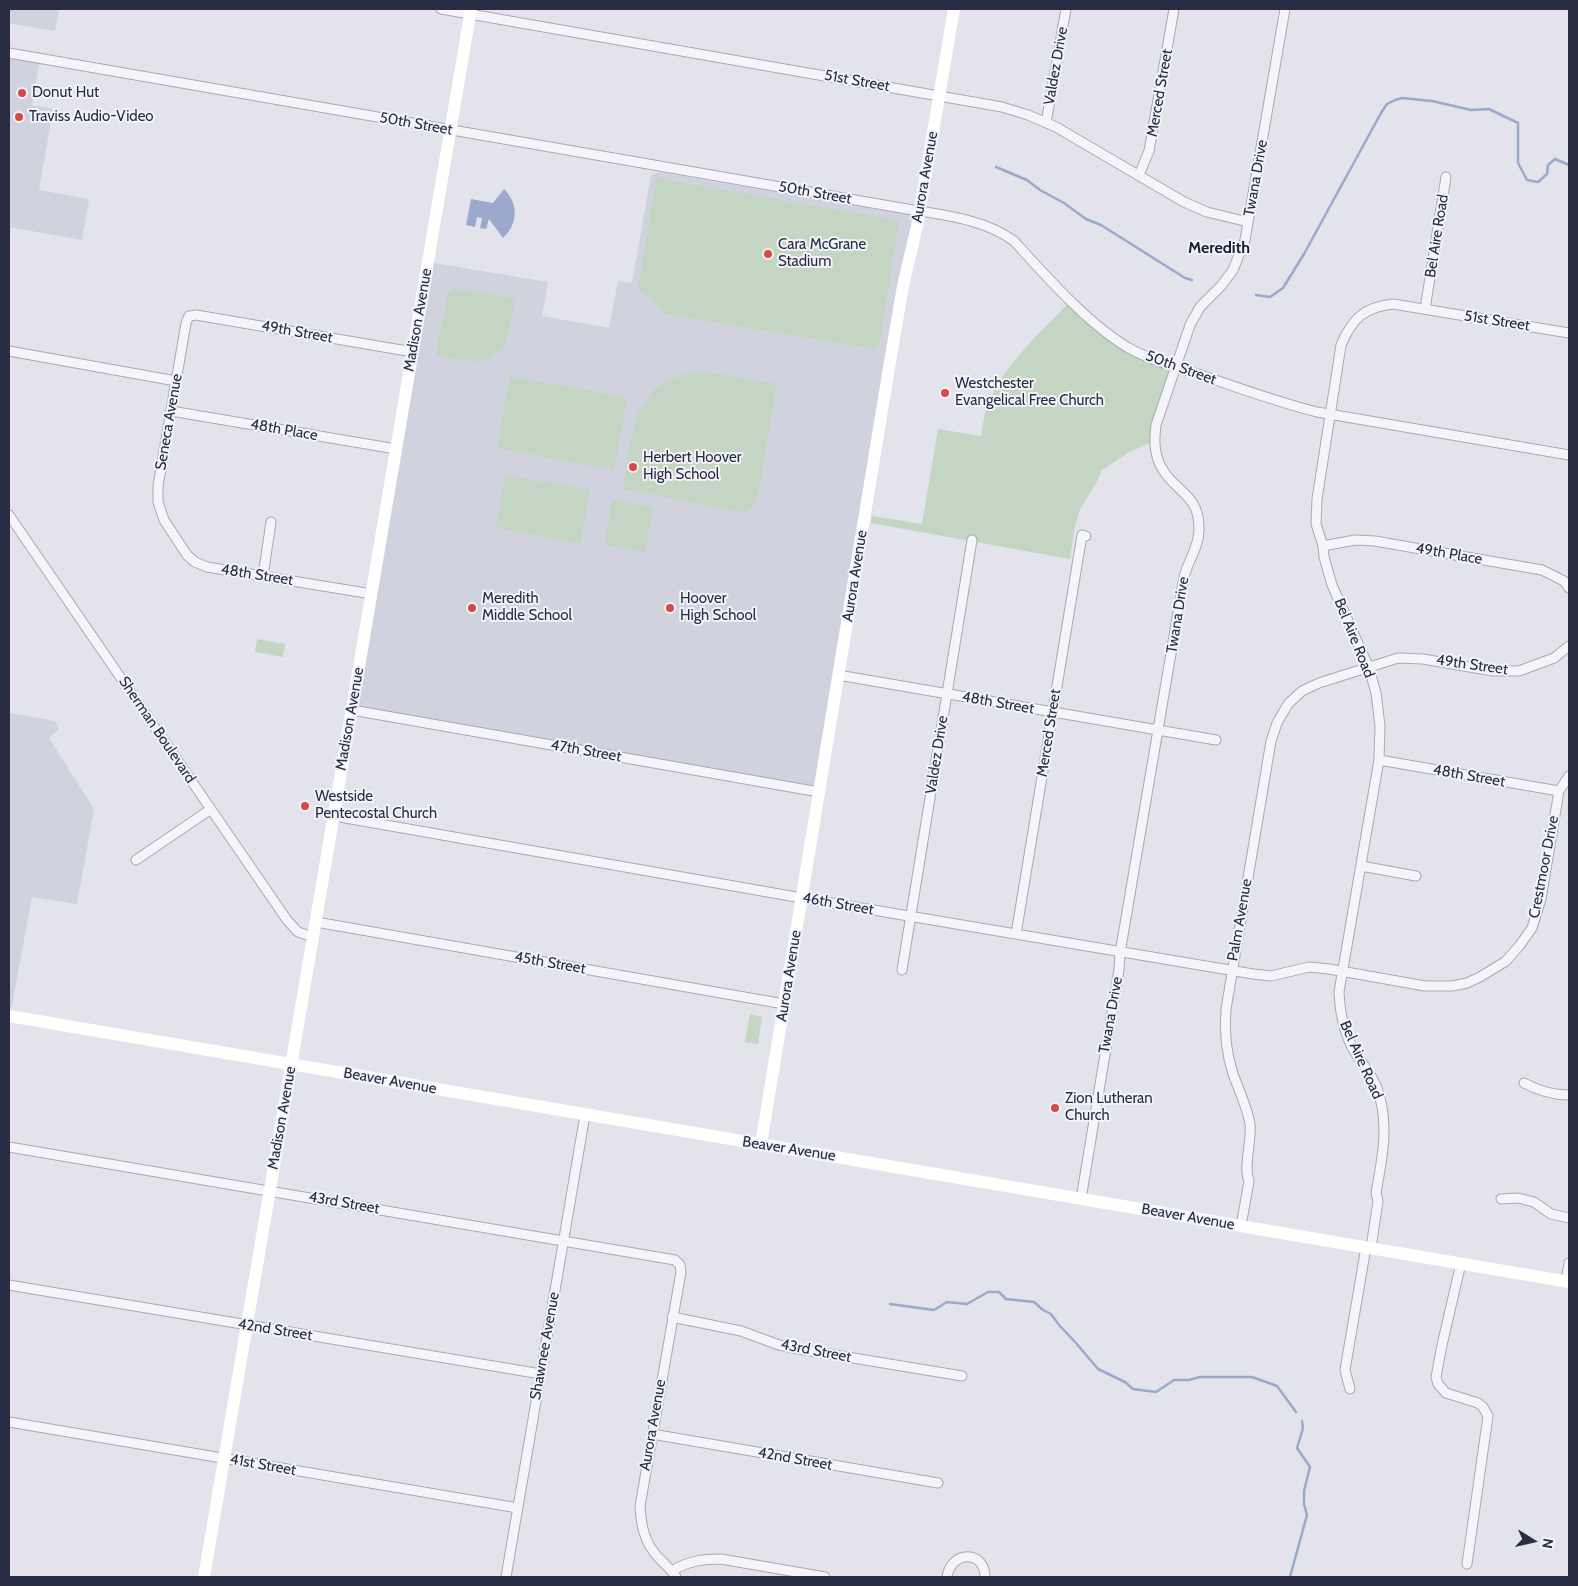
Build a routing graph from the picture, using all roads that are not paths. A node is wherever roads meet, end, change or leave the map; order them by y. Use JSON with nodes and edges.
{"nodes":[{"id":1,"x":441,"y":9,"type":"edge"},
{"id":2,"x":954,"y":9,"type":"edge"},
{"id":3,"x":1066,"y":9,"type":"edge"},
{"id":4,"x":1174,"y":9,"type":"edge"},
{"id":5,"x":1285,"y":9,"type":"edge"},
{"id":6,"x":471,"y":11,"type":"edge"},
{"id":7,"x":9,"y":53,"type":"edge"},
{"id":8,"x":939,"y":95,"type":"junction"},
{"id":9,"x":1046,"y":123,"type":"junction"},
{"id":10,"x":451,"y":130,"type":"junction"},
{"id":11,"x":1139,"y":175,"type":"junction"},
{"id":12,"x":1446,"y":177,"type":"dead end"},
{"id":13,"x":919,"y":211,"type":"junction"},
{"id":14,"x":1248,"y":222,"type":"junction"},
{"id":15,"x":1425,"y":309,"type":"junction"},
{"id":16,"x":186,"y":323,"type":"joint"},
{"id":17,"x":1569,"y":333,"type":"edge"},
{"id":18,"x":9,"y":351,"type":"edge"},
{"id":19,"x":413,"y":352,"type":"junction"},
{"id":20,"x":1175,"y":366,"type":"junction"},
{"id":21,"x":176,"y":381,"type":"junction"},
{"id":22,"x":171,"y":411,"type":"junction"},
{"id":23,"x":1330,"y":414,"type":"junction"},
{"id":24,"x":396,"y":449,"type":"junction"},
{"id":25,"x":1569,"y":455,"type":"edge"},
{"id":26,"x":9,"y":515,"type":"edge"},
{"id":27,"x":164,"y":520,"type":"joint"},
{"id":28,"x":271,"y":522,"type":"dead end"},
{"id":29,"x":1086,"y":536,"type":"dead end"},
{"id":30,"x":972,"y":540,"type":"dead end"},
{"id":31,"x":1323,"y":546,"type":"junction"},
{"id":32,"x":263,"y":576,"type":"junction"},
{"id":33,"x":1569,"y":588,"type":"edge"},
{"id":34,"x":372,"y":594,"type":"junction"},
{"id":35,"x":1569,"y":646,"type":"edge"},
{"id":36,"x":1369,"y":668,"type":"junction"},
{"id":37,"x":838,"y":675,"type":"junction"},
{"id":38,"x":947,"y":694,"type":"junction"},
{"id":39,"x":352,"y":710,"type":"junction"},
{"id":40,"x":1053,"y":712,"type":"junction"},
{"id":41,"x":1159,"y":730,"type":"junction"},
{"id":42,"x":1216,"y":740,"type":"dead end"},
{"id":43,"x":1379,"y":760,"type":"junction"},
{"id":44,"x":1569,"y":776,"type":"edge"},
{"id":45,"x":1559,"y":791,"type":"junction"},
{"id":46,"x":819,"y":792,"type":"junction"},
{"id":47,"x":211,"y":809,"type":"junction"},
{"id":48,"x":334,"y":816,"type":"junction"},
{"id":49,"x":136,"y":860,"type":"dead end"},
{"id":50,"x":1361,"y":866,"type":"junction"},
{"id":51,"x":1416,"y":876,"type":"dead end"},
{"id":52,"x":802,"y":898,"type":"junction"},
{"id":53,"x":911,"y":916,"type":"junction"},
{"id":54,"x":316,"y":922,"type":"junction"},
{"id":55,"x":1016,"y":934,"type":"junction"},
{"id":56,"x":313,"y":936,"type":"junction"},
{"id":57,"x":1120,"y":953,"type":"junction"},
{"id":58,"x":902,"y":970,"type":"dead end"},
{"id":59,"x":1232,"y":970,"type":"junction"},
{"id":60,"x":1342,"y":971,"type":"junction"},
{"id":61,"x":784,"y":1004,"type":"junction"},
{"id":62,"x":9,"y":1016,"type":"edge"},
{"id":63,"x":291,"y":1065,"type":"junction"},
{"id":64,"x":1524,"y":1083,"type":"dead end"},
{"id":65,"x":1569,"y":1095,"type":"edge"},
{"id":66,"x":585,"y":1115,"type":"junction"},
{"id":67,"x":761,"y":1144,"type":"junction"},
{"id":68,"x":9,"y":1147,"type":"edge"},
{"id":69,"x":270,"y":1191,"type":"junction"},
{"id":70,"x":1081,"y":1199,"type":"junction"},
{"id":71,"x":1501,"y":1199,"type":"dead end"},
{"id":72,"x":1569,"y":1218,"type":"edge"},
{"id":73,"x":1241,"y":1226,"type":"junction"},
{"id":74,"x":563,"y":1240,"type":"junction"},
{"id":75,"x":1369,"y":1248,"type":"junction"},
{"id":76,"x":678,"y":1263,"type":"joint"},
{"id":77,"x":1461,"y":1263,"type":"junction"},
{"id":78,"x":1569,"y":1263,"type":"edge"},
{"id":79,"x":1568,"y":1282,"type":"edge"},
{"id":80,"x":9,"y":1285,"type":"edge"},
{"id":81,"x":672,"y":1317,"type":"junction"},
{"id":82,"x":247,"y":1325,"type":"junction"},
{"id":83,"x":541,"y":1374,"type":"junction"},
{"id":84,"x":962,"y":1376,"type":"dead end"},
{"id":85,"x":1350,"y":1389,"type":"dead end"},
{"id":86,"x":9,"y":1422,"type":"edge"},
{"id":87,"x":652,"y":1434,"type":"junction"},
{"id":88,"x":224,"y":1459,"type":"junction"},
{"id":89,"x":938,"y":1483,"type":"dead end"},
{"id":90,"x":518,"y":1508,"type":"junction"},
{"id":91,"x":1467,"y":1564,"type":"dead end"},
{"id":92,"x":674,"y":1574,"type":"edge"},
{"id":93,"x":204,"y":1577,"type":"edge"},
{"id":94,"x":506,"y":1577,"type":"edge"},
{"id":95,"x":825,"y":1577,"type":"edge"},
{"id":96,"x":947,"y":1577,"type":"edge"},
{"id":97,"x":985,"y":1577,"type":"edge"}],
"edges":[{"from":1,"to":6,"type":"street","name":"51st Street"},
{"from":2,"to":8,"type":"street","name":"Aurora Avenue"},
{"from":3,"to":9,"type":"street","name":"Valdez Drive"},
{"from":4,"to":11,"type":"street","name":"Merced Street"},
{"from":5,"to":14,"type":"street","name":"Twana Drive"},
{"from":6,"to":8,"type":"street","name":"51st Street"},
{"from":6,"to":10,"type":"street","name":"Madison Avenue"},
{"from":7,"to":10,"type":"street","name":"50th Street"},
{"from":8,"to":9,"type":"street","name":"51st Street"},
{"from":8,"to":13,"type":"street","name":"Aurora Avenue"},
{"from":9,"to":11,"type":"street","name":"51st Street"},
{"from":10,"to":13,"type":"street","name":"50th Street"},
{"from":10,"to":19,"type":"street","name":"Madison Avenue"},
{"from":11,"to":14,"type":"street","name":"51st Street"},
{"from":12,"to":15,"type":"street","name":"Bel Aire Road"},
{"from":13,"to":20,"type":"street","name":"50th Street"},
{"from":13,"to":37,"type":"street","name":"Aurora Avenue"},
{"from":14,"to":20,"type":"street","name":"Twana Drive"},
{"from":15,"to":17,"type":"street","name":"51st Street"},
{"from":15,"to":23,"type":"street","name":"Bel Aire Road"},
{"from":16,"to":19,"type":"street","name":"49th Street"},
{"from":16,"to":21,"type":"street","name":"Seneca Avenue"},
{"from":18,"to":21,"type":"street"},
{"from":19,"to":24,"type":"street","name":"Madison Avenue"},
{"from":20,"to":23,"type":"street","name":"50th Street"},
{"from":20,"to":41,"type":"street","name":"Twana Drive"},
{"from":21,"to":22,"type":"street","name":"Seneca Avenue"},
{"from":22,"to":24,"type":"street","name":"48th Place"},
{"from":22,"to":27,"type":"street","name":"Seneca Avenue"},
{"from":23,"to":25,"type":"street","name":"50th Street"},
{"from":23,"to":31,"type":"street","name":"Bel Aire Road"},
{"from":24,"to":34,"type":"street","name":"Madison Avenue"},
{"from":26,"to":47,"type":"street","name":"Sherman Boulevard"},
{"from":27,"to":32,"type":"street","name":"48th Street"},
{"from":28,"to":32,"type":"street"},
{"from":29,"to":40,"type":"street","name":"Merced Street"},
{"from":30,"to":38,"type":"street","name":"Valdez Drive"},
{"from":31,"to":33,"type":"street","name":"49th Place"},
{"from":31,"to":36,"type":"street","name":"Bel Aire Road"},
{"from":32,"to":34,"type":"street","name":"48th Street"},
{"from":34,"to":39,"type":"street","name":"Madison Avenue"},
{"from":35,"to":36,"type":"street","name":"49th Street"},
{"from":36,"to":43,"type":"street","name":"Bel Aire Road"},
{"from":36,"to":59,"type":"street","name":"Palm Avenue"},
{"from":37,"to":38,"type":"street","name":"48th Street"},
{"from":37,"to":46,"type":"street","name":"Aurora Avenue"},
{"from":38,"to":40,"type":"street","name":"48th Street"},
{"from":38,"to":53,"type":"street","name":"Valdez Drive"},
{"from":39,"to":46,"type":"street","name":"47th Street"},
{"from":39,"to":48,"type":"street","name":"Madison Avenue"},
{"from":40,"to":41,"type":"street","name":"48th Street"},
{"from":40,"to":55,"type":"street","name":"Merced Street"},
{"from":41,"to":42,"type":"street","name":"48th Street"},
{"from":41,"to":57,"type":"street","name":"Twana Drive"},
{"from":43,"to":45,"type":"street","name":"48th Street"},
{"from":43,"to":50,"type":"street","name":"Bel Aire Road"},
{"from":44,"to":45,"type":"street","name":"Crestmoor Drive"},
{"from":45,"to":60,"type":"street","name":"Crestmoor Drive"},
{"from":46,"to":52,"type":"street","name":"Aurora Avenue"},
{"from":47,"to":49,"type":"street"},
{"from":47,"to":56,"type":"street","name":"Sherman Boulevard"},
{"from":48,"to":52,"type":"street","name":"46th Street"},
{"from":48,"to":54,"type":"street","name":"Madison Avenue"},
{"from":50,"to":51,"type":"street"},
{"from":50,"to":60,"type":"street","name":"Bel Aire Road"},
{"from":52,"to":53,"type":"street","name":"46th Street"},
{"from":52,"to":61,"type":"street","name":"Aurora Avenue"},
{"from":53,"to":55,"type":"street","name":"46th Street"},
{"from":53,"to":58,"type":"street","name":"Valdez Drive"},
{"from":54,"to":56,"type":"street","name":"Madison Avenue"},
{"from":54,"to":61,"type":"street","name":"45th Street"},
{"from":55,"to":57,"type":"street","name":"46th Street"},
{"from":56,"to":63,"type":"street","name":"Madison Avenue"},
{"from":57,"to":59,"type":"street","name":"46th Street"},
{"from":57,"to":70,"type":"street","name":"Twana Drive"},
{"from":59,"to":60,"type":"street","name":"46th Street"},
{"from":59,"to":73,"type":"street","name":"Palm Avenue"},
{"from":60,"to":75,"type":"street","name":"Bel Aire Road"},
{"from":61,"to":67,"type":"street","name":"Aurora Avenue"},
{"from":62,"to":63,"type":"street","name":"Beaver Avenue"},
{"from":63,"to":66,"type":"street","name":"Beaver Avenue"},
{"from":63,"to":69,"type":"street","name":"Madison Avenue"},
{"from":64,"to":65,"type":"street"},
{"from":66,"to":67,"type":"street","name":"Beaver Avenue"},
{"from":66,"to":74,"type":"street","name":"Shawnee Avenue"},
{"from":67,"to":70,"type":"street","name":"Beaver Avenue"},
{"from":68,"to":69,"type":"street","name":"43rd Street"},
{"from":69,"to":74,"type":"street","name":"43rd Street"},
{"from":69,"to":82,"type":"street","name":"Madison Avenue"},
{"from":70,"to":73,"type":"street","name":"Beaver Avenue"},
{"from":71,"to":72,"type":"street"},
{"from":73,"to":75,"type":"street","name":"Beaver Avenue"},
{"from":74,"to":76,"type":"street","name":"43rd Street"},
{"from":74,"to":83,"type":"street","name":"Shawnee Avenue"},
{"from":75,"to":77,"type":"street","name":"Beaver Avenue"},
{"from":75,"to":85,"type":"street","name":"Bel Aire Road"},
{"from":76,"to":81,"type":"street","name":"Aurora Avenue"},
{"from":77,"to":79,"type":"street","name":"Beaver Avenue"},
{"from":77,"to":91,"type":"street"},
{"from":78,"to":79,"type":"street"},
{"from":80,"to":82,"type":"street","name":"42nd Street"},
{"from":81,"to":84,"type":"street","name":"43rd Street"},
{"from":81,"to":87,"type":"street","name":"Aurora Avenue"},
{"from":82,"to":83,"type":"street","name":"42nd Street"},
{"from":82,"to":88,"type":"street","name":"Madison Avenue"},
{"from":83,"to":90,"type":"street","name":"Shawnee Avenue"},
{"from":86,"to":88,"type":"street","name":"41st Street"},
{"from":87,"to":89,"type":"street","name":"42nd Street"},
{"from":87,"to":92,"type":"street","name":"Aurora Avenue"},
{"from":88,"to":90,"type":"street","name":"41st Street"},
{"from":88,"to":93,"type":"street","name":"Madison Avenue"},
{"from":90,"to":94,"type":"street","name":"Shawnee Avenue"},
{"from":92,"to":95,"type":"street"},
{"from":96,"to":97,"type":"street"}]}
